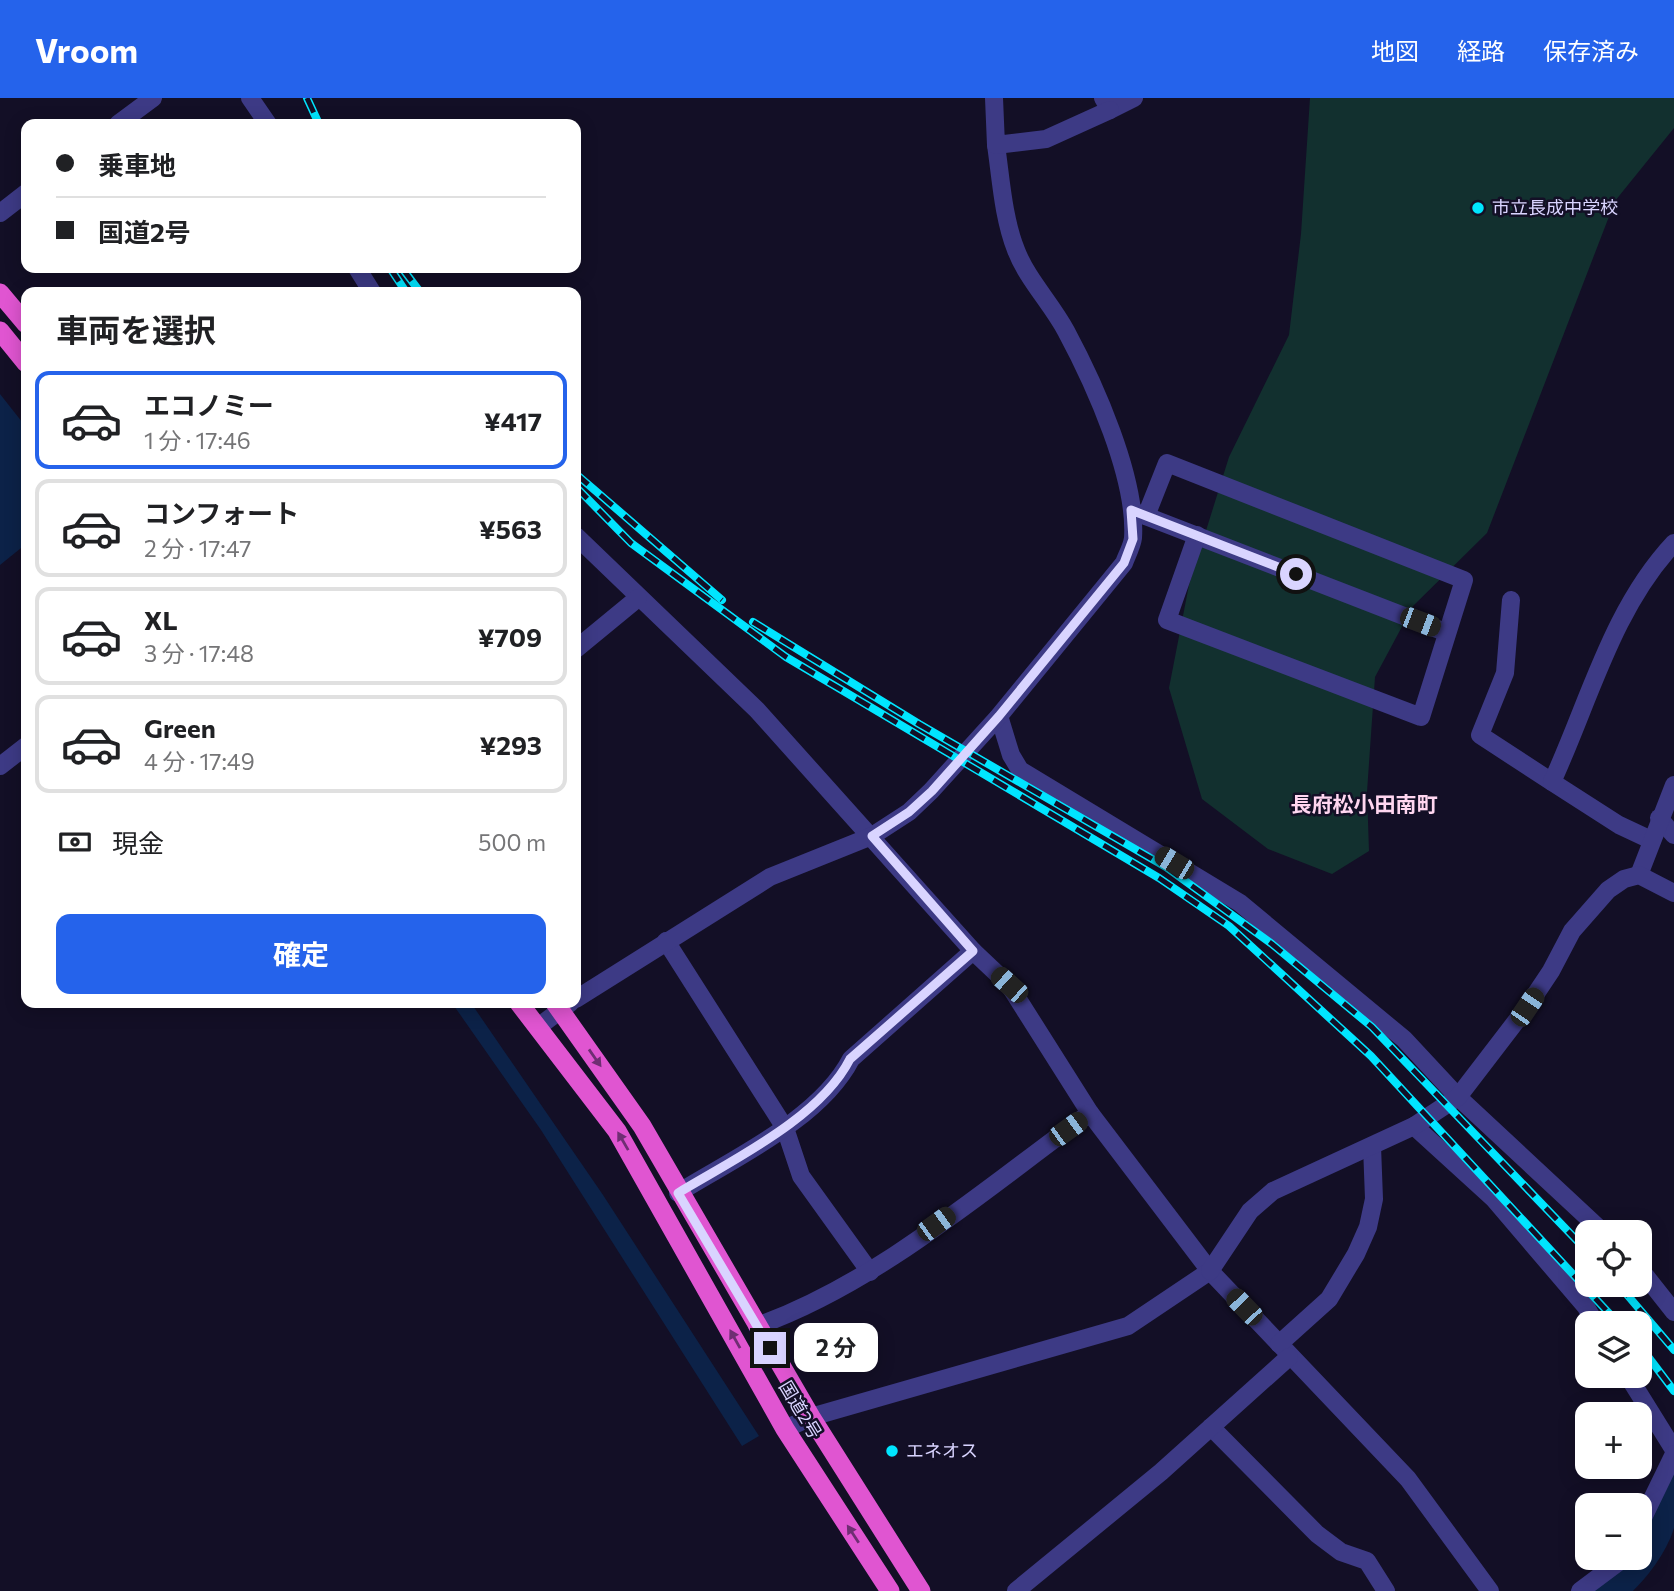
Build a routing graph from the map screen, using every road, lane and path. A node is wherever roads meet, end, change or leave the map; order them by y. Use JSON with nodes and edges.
{"nodes":[{"id":1,"x":153,"y":98,"type":"edge"},
{"id":2,"x":250,"y":98,"type":"edge"},
{"id":3,"x":994,"y":98,"type":"edge"},
{"id":4,"x":1134,"y":98,"type":"edge"},
{"id":5,"x":1106,"y":104,"type":"edge"},
{"id":6,"x":125,"y":119,"type":"edge"},
{"id":7,"x":265,"y":119,"type":"edge"},
{"id":8,"x":996,"y":145,"type":"junction"},
{"id":9,"x":21,"y":197,"type":"edge"},
{"id":10,"x":0,"y":213,"type":"edge"},
{"id":11,"x":0,"y":293,"type":"edge"},
{"id":12,"x":21,"y":318,"type":"edge"},
{"id":13,"x":0,"y":331,"type":"edge"},
{"id":14,"x":21,"y":357,"type":"edge"},
{"id":15,"x":1138,"y":513,"type":"junction"},
{"id":16,"x":1197,"y":535,"type":"junction"},
{"id":17,"x":581,"y":541,"type":"edge"},
{"id":18,"x":1674,"y":543,"type":"edge"},
{"id":19,"x":638,"y":598,"type":"junction"},
{"id":20,"x":1511,"y":600,"type":"dead end"},
{"id":21,"x":1445,"y":632,"type":"junction"},
{"id":22,"x":581,"y":645,"type":"edge"},
{"id":23,"x":999,"y":716,"type":"junction"},
{"id":24,"x":21,"y":750,"type":"edge"},
{"id":25,"x":0,"y":766,"type":"edge"},
{"id":26,"x":1552,"y":782,"type":"junction"},
{"id":27,"x":1674,"y":785,"type":"edge"},
{"id":28,"x":1659,"y":818,"type":"junction"},
{"id":29,"x":1674,"y":835,"type":"edge"},
{"id":30,"x":872,"y":836,"type":"junction"},
{"id":31,"x":1651,"y":841,"type":"junction"},
{"id":32,"x":1639,"y":874,"type":"junction"},
{"id":33,"x":1674,"y":894,"type":"edge"},
{"id":34,"x":666,"y":941,"type":"junction"},
{"id":35,"x":973,"y":951,"type":"junction"},
{"id":36,"x":581,"y":993,"type":"edge"},
{"id":37,"x":523,"y":1008,"type":"edge"},
{"id":38,"x":559,"y":1008,"type":"edge"},
{"id":39,"x":568,"y":1008,"type":"edge"},
{"id":40,"x":538,"y":1027,"type":"junction"},
{"id":41,"x":1458,"y":1097,"type":"junction"},
{"id":42,"x":1090,"y":1113,"type":"junction"},
{"id":43,"x":1414,"y":1126,"type":"junction"},
{"id":44,"x":785,"y":1128,"type":"junction"},
{"id":45,"x":1371,"y":1146,"type":"junction"},
{"id":46,"x":678,"y":1193,"type":"junction"},
{"id":47,"x":1590,"y":1220,"type":"edge"},
{"id":48,"x":1210,"y":1271,"type":"junction"},
{"id":49,"x":870,"y":1272,"type":"junction"},
{"id":50,"x":1652,"y":1284,"type":"edge"},
{"id":51,"x":1588,"y":1311,"type":"edge"},
{"id":52,"x":1674,"y":1312,"type":"edge"},
{"id":53,"x":757,"y":1325,"type":"junction"},
{"id":54,"x":1284,"y":1350,"type":"junction"},
{"id":55,"x":1635,"y":1388,"type":"edge"},
{"id":56,"x":811,"y":1417,"type":"junction"},
{"id":57,"x":1211,"y":1427,"type":"junction"},
{"id":58,"x":785,"y":1429,"type":"junction"},
{"id":59,"x":1674,"y":1452,"type":"edge"},
{"id":60,"x":1652,"y":1499,"type":"edge"},
{"id":61,"x":1608,"y":1570,"type":"edge"},
{"id":62,"x":890,"y":1591,"type":"edge"},
{"id":63,"x":921,"y":1591,"type":"edge"},
{"id":64,"x":1016,"y":1591,"type":"edge"},
{"id":65,"x":1386,"y":1591,"type":"edge"},
{"id":66,"x":1490,"y":1591,"type":"edge"},
{"id":67,"x":1580,"y":1591,"type":"edge"}],
"edges":[{"from":1,"to":6,"type":"street"},
{"from":2,"to":7,"type":"street"},
{"from":3,"to":8,"type":"street"},
{"from":4,"to":5,"type":"street"},
{"from":5,"to":8,"type":"street"},
{"from":8,"to":15,"type":"street"},
{"from":9,"to":10,"type":"street"},
{"from":11,"to":12,"type":"highway"},
{"from":13,"to":14,"type":"highway"},
{"from":15,"to":16,"type":"street"},
{"from":15,"to":21,"type":"street"},
{"from":15,"to":23,"type":"street"},
{"from":16,"to":21,"type":"street"},
{"from":16,"to":21,"type":"street"},
{"from":17,"to":19,"type":"street"},
{"from":18,"to":26,"type":"street"},
{"from":19,"to":22,"type":"street"},
{"from":19,"to":30,"type":"street"},
{"from":20,"to":26,"type":"street"},
{"from":23,"to":30,"type":"street"},
{"from":23,"to":41,"type":"street"},
{"from":24,"to":25,"type":"street"},
{"from":26,"to":31,"type":"street"},
{"from":27,"to":28,"type":"street"},
{"from":28,"to":29,"type":"street"},
{"from":28,"to":31,"type":"street"},
{"from":30,"to":34,"type":"street"},
{"from":30,"to":35,"type":"street"},
{"from":31,"to":32,"type":"street"},
{"from":32,"to":33,"type":"street"},
{"from":32,"to":41,"type":"street"},
{"from":34,"to":36,"type":"street"},
{"from":34,"to":44,"type":"street"},
{"from":35,"to":42,"type":"street"},
{"from":35,"to":44,"type":"street"},
{"from":37,"to":40,"type":"highway","name":"国道2号"},
{"from":38,"to":40,"type":"street"},
{"from":39,"to":46,"type":"highway","name":"国道2号","one_way":true},
{"from":58,"to":40,"type":"highway","name":"国道2号","one_way":true},
{"from":41,"to":43,"type":"street"},
{"from":41,"to":47,"type":"street"},
{"from":42,"to":48,"type":"street"},
{"from":42,"to":49,"type":"street"},
{"from":43,"to":45,"type":"street"},
{"from":43,"to":51,"type":"street"},
{"from":44,"to":46,"type":"street"},
{"from":44,"to":49,"type":"street"},
{"from":45,"to":48,"type":"street"},
{"from":45,"to":54,"type":"street"},
{"from":46,"to":53,"type":"highway","name":"国道2号"},
{"from":48,"to":54,"type":"street"},
{"from":48,"to":56,"type":"street"},
{"from":49,"to":53,"type":"street"},
{"from":50,"to":52,"type":"street"},
{"from":53,"to":56,"type":"highway","name":"国道2号"},
{"from":54,"to":57,"type":"street"},
{"from":54,"to":66,"type":"street"},
{"from":55,"to":59,"type":"street"},
{"from":56,"to":58,"type":"street"},
{"from":56,"to":63,"type":"highway","name":"国道2号"},
{"from":57,"to":64,"type":"street"},
{"from":57,"to":65,"type":"street"},
{"from":62,"to":58,"type":"highway","name":"国道2号","one_way":true},
{"from":59,"to":60,"type":"street"},
{"from":61,"to":67,"type":"street"}]}
